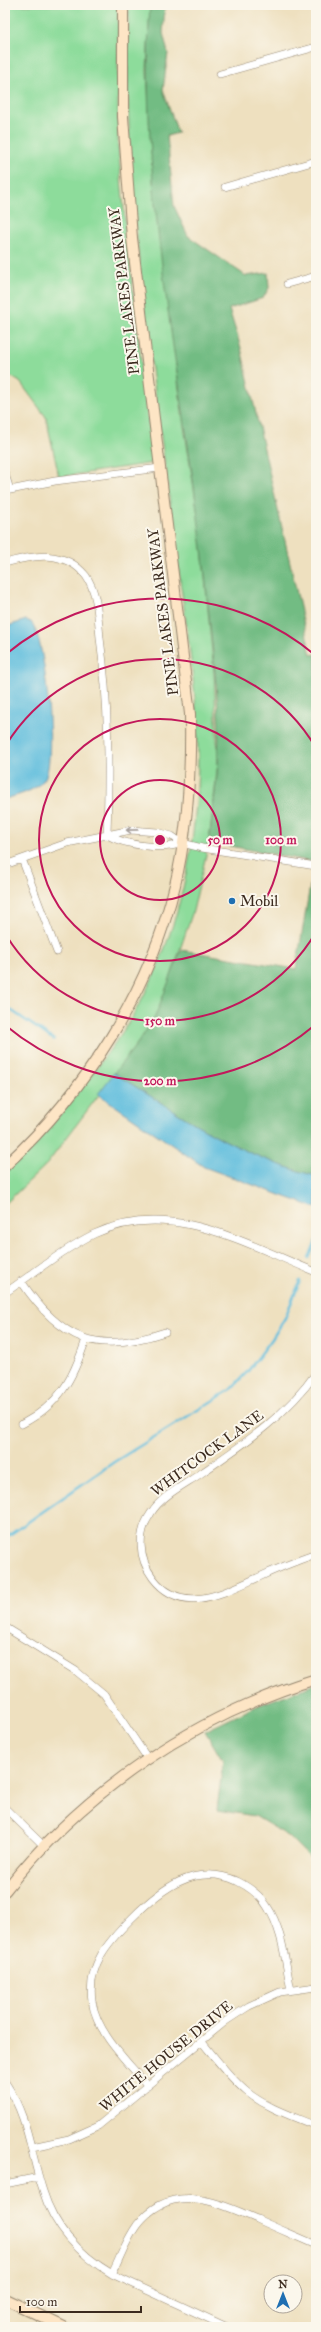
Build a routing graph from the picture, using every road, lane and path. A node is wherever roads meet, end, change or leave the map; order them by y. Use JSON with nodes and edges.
{"nodes":[{"id":1,"x":123,"y":5,"type":"edge"},
{"id":2,"x":316,"y":47,"type":"edge"},
{"id":3,"x":220,"y":74,"type":"dead end"},
{"id":4,"x":316,"y":161,"type":"edge"},
{"id":5,"x":225,"y":187,"type":"dead end"},
{"id":6,"x":316,"y":276,"type":"edge"},
{"id":7,"x":287,"y":284,"type":"dead end"},
{"id":8,"x":160,"y":468,"type":"junction"},
{"id":9,"x":5,"y":474,"type":"edge"},
{"id":10,"x":8,"y":490,"type":"edge"},
{"id":11,"x":5,"y":563,"type":"edge"},
{"id":12,"x":107,"y":835,"type":"junction"},
{"id":13,"x":182,"y":843,"type":"junction"},
{"id":14,"x":22,"y":859,"type":"junction"},
{"id":15,"x":5,"y":865,"type":"edge"},
{"id":16,"x":316,"y":866,"type":"edge"},
{"id":17,"x":57,"y":952,"type":"dead end"},
{"id":18,"x":5,"y":1166,"type":"edge"},
{"id":19,"x":316,"y":1272,"type":"edge"},
{"id":20,"x":21,"y":1281,"type":"junction"},
{"id":21,"x":5,"y":1292,"type":"edge"},
{"id":22,"x":165,"y":1332,"type":"dead end"},
{"id":23,"x":86,"y":1340,"type":"junction"},
{"id":24,"x":316,"y":1373,"type":"edge"},
{"id":25,"x":22,"y":1424,"type":"dead end"},
{"id":26,"x":316,"y":1554,"type":"edge"},
{"id":27,"x":5,"y":1627,"type":"edge"},
{"id":28,"x":316,"y":1679,"type":"edge"},
{"id":29,"x":148,"y":1759,"type":"junction"},
{"id":30,"x":5,"y":1808,"type":"edge"},
{"id":31,"x":44,"y":1846,"type":"junction"},
{"id":32,"x":5,"y":1891,"type":"edge"},
{"id":33,"x":316,"y":1987,"type":"edge"},
{"id":34,"x":291,"y":1990,"type":"junction"},
{"id":35,"x":202,"y":2042,"type":"junction"},
{"id":36,"x":5,"y":2082,"type":"edge"},
{"id":37,"x":148,"y":2086,"type":"junction"},
{"id":38,"x":316,"y":2126,"type":"edge"},
{"id":39,"x":32,"y":2148,"type":"junction"},
{"id":40,"x":39,"y":2176,"type":"junction"},
{"id":41,"x":5,"y":2184,"type":"edge"},
{"id":42,"x":316,"y":2244,"type":"edge"},
{"id":43,"x":112,"y":2274,"type":"junction"},
{"id":44,"x":5,"y":2299,"type":"edge"},
{"id":45,"x":64,"y":2327,"type":"edge"},
{"id":46,"x":227,"y":2327,"type":"edge"}],
"edges":[{"from":1,"to":8,"type":"street","name":"PINE LAKES PARKWAY"},
{"from":2,"to":3,"type":"street"},
{"from":4,"to":5,"type":"street"},
{"from":6,"to":7,"type":"street"},
{"from":8,"to":10,"type":"street"},
{"from":8,"to":13,"type":"street","name":"PINE LAKES PARKWAY"},
{"from":9,"to":10,"type":"street"},
{"from":11,"to":12,"type":"street"},
{"from":12,"to":13,"type":"street"},
{"from":13,"to":12,"type":"street","one_way":true},
{"from":12,"to":14,"type":"street"},
{"from":13,"to":16,"type":"street"},
{"from":13,"to":18,"type":"street","name":"PINE LAKES PARKWAY"},
{"from":14,"to":15,"type":"street"},
{"from":14,"to":17,"type":"street"},
{"from":19,"to":20,"type":"street"},
{"from":20,"to":21,"type":"street"},
{"from":20,"to":23,"type":"street"},
{"from":22,"to":23,"type":"street"},
{"from":23,"to":25,"type":"street"},
{"from":24,"to":26,"type":"street","name":"WHITCOCK LANE"},
{"from":27,"to":29,"type":"street"},
{"from":28,"to":29,"type":"street"},
{"from":29,"to":31,"type":"street"},
{"from":30,"to":31,"type":"street"},
{"from":31,"to":32,"type":"street"},
{"from":33,"to":34,"type":"street","name":"WHITE HOUSE DRIVE"},
{"from":34,"to":35,"type":"street","name":"WHITE HOUSE DRIVE"},
{"from":34,"to":37,"type":"street"},
{"from":35,"to":37,"type":"street","name":"WHITE HOUSE DRIVE"},
{"from":35,"to":38,"type":"street"},
{"from":36,"to":39,"type":"street"},
{"from":37,"to":39,"type":"street","name":"WHITE HOUSE DRIVE"},
{"from":39,"to":40,"type":"street"},
{"from":40,"to":41,"type":"street"},
{"from":40,"to":43,"type":"street"},
{"from":42,"to":43,"type":"street"},
{"from":43,"to":46,"type":"street"},
{"from":44,"to":45,"type":"street"}]}
